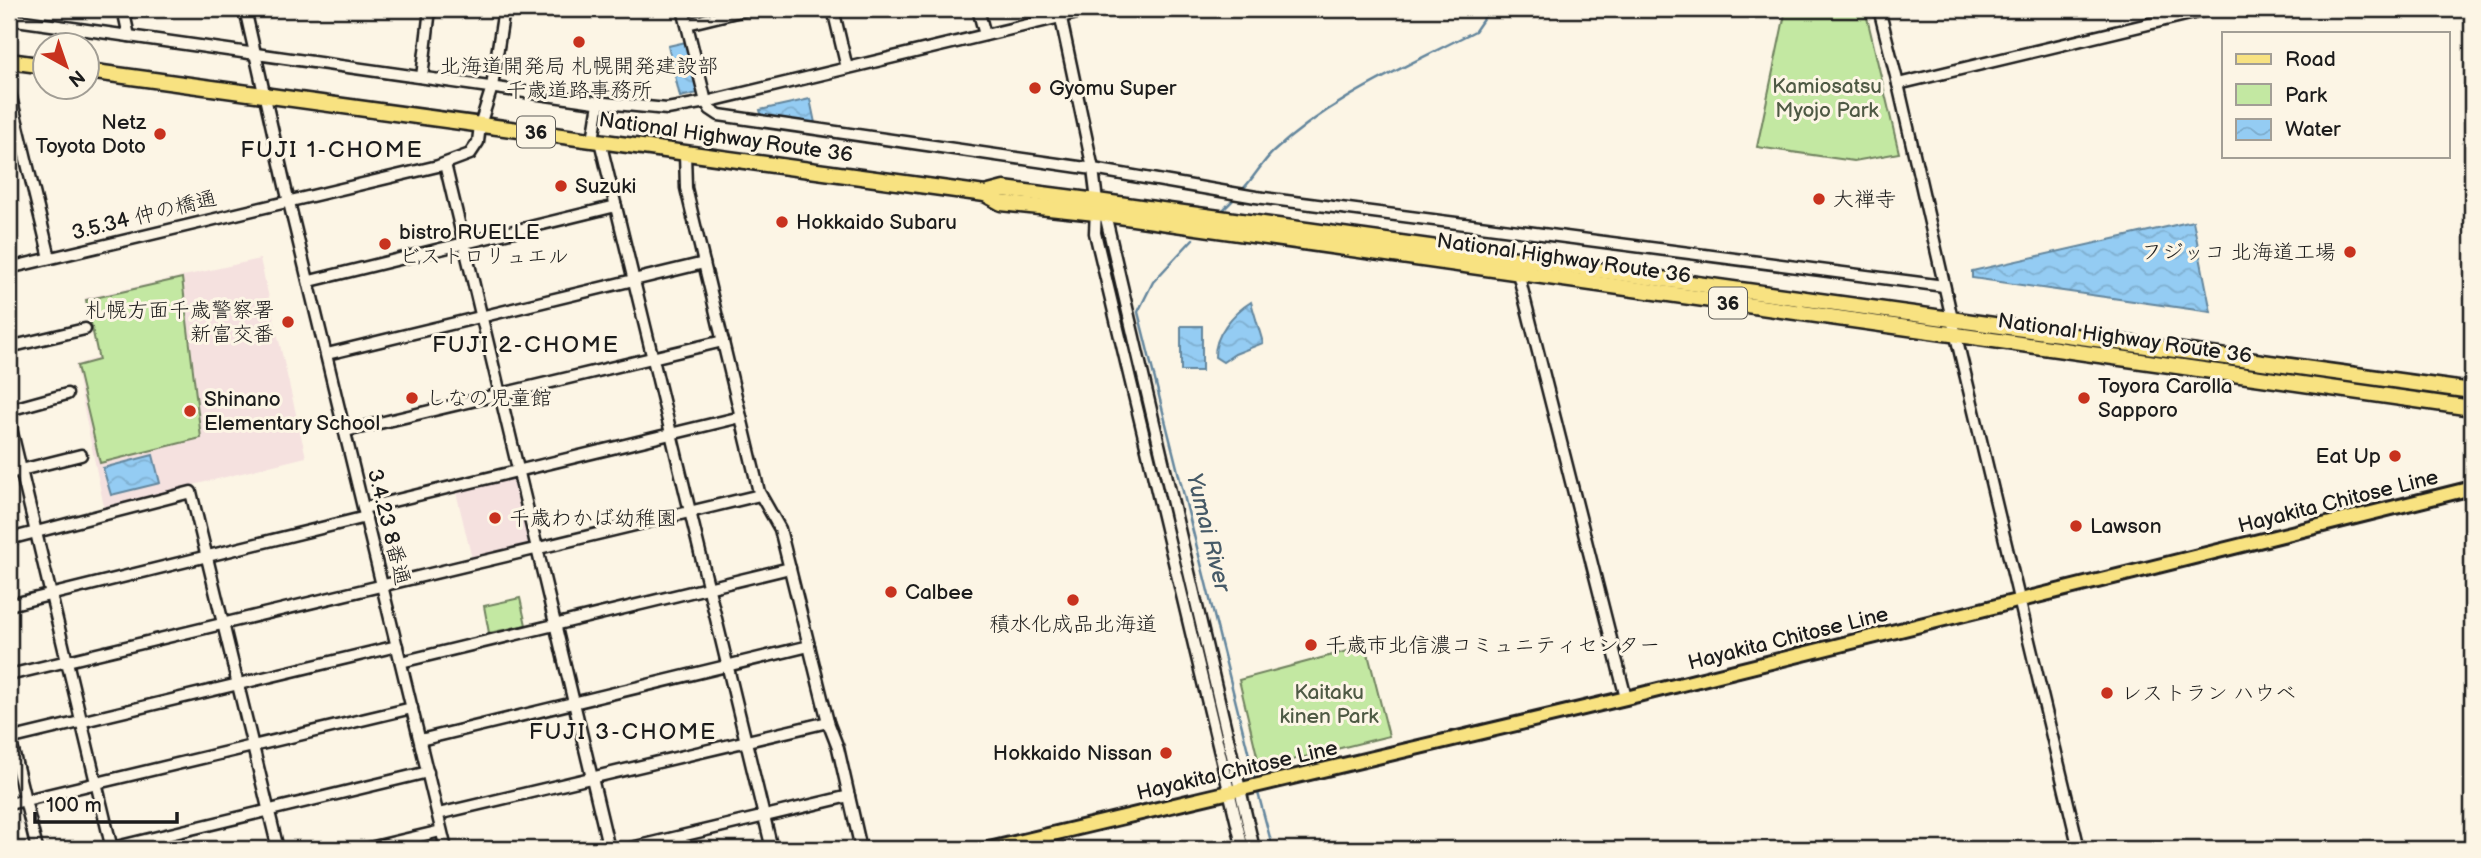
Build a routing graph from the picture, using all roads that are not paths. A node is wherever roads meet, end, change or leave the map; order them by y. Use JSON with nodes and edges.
{"nodes":[{"id":1,"x":123,"y":9,"type":"edge"},
{"id":2,"x":245,"y":9,"type":"edge"},
{"id":3,"x":430,"y":9,"type":"edge"},
{"id":4,"x":504,"y":9,"type":"edge"},
{"id":5,"x":683,"y":9,"type":"edge"},
{"id":6,"x":749,"y":9,"type":"edge"},
{"id":7,"x":833,"y":9,"type":"edge"},
{"id":8,"x":978,"y":9,"type":"edge"},
{"id":9,"x":1094,"y":9,"type":"edge"},
{"id":10,"x":1878,"y":9,"type":"edge"},
{"id":11,"x":2211,"y":9,"type":"edge"},
{"id":12,"x":1060,"y":13,"type":"edge"},
{"id":13,"x":9,"y":19,"type":"edge"},
{"id":14,"x":687,"y":24,"type":"junction"},
{"id":15,"x":985,"y":35,"type":"junction"},
{"id":16,"x":128,"y":36,"type":"junction"},
{"id":17,"x":256,"y":52,"type":"junction"},
{"id":18,"x":9,"y":61,"type":"edge"},
{"id":19,"x":32,"y":63,"type":"edge"},
{"id":20,"x":847,"y":68,"type":"junction"},
{"id":21,"x":102,"y":73,"type":"edge"},
{"id":22,"x":422,"y":77,"type":"junction"},
{"id":23,"x":1898,"y":83,"type":"junction"},
{"id":24,"x":492,"y":87,"type":"junction"},
{"id":25,"x":9,"y":89,"type":"edge"},
{"id":26,"x":265,"y":95,"type":"junction"},
{"id":27,"x":599,"y":103,"type":"junction"},
{"id":28,"x":706,"y":103,"type":"junction"},
{"id":29,"x":480,"y":125,"type":"junction"},
{"id":30,"x":597,"y":141,"type":"junction"},
{"id":31,"x":685,"y":153,"type":"junction"},
{"id":32,"x":445,"y":164,"type":"junction"},
{"id":33,"x":1093,"y":169,"type":"junction"},
{"id":34,"x":289,"y":200,"type":"junction"},
{"id":35,"x":616,"y":206,"type":"junction"},
{"id":36,"x":1099,"y":209,"type":"junction"},
{"id":37,"x":464,"y":244,"type":"junction"},
{"id":38,"x":50,"y":258,"type":"junction"},
{"id":39,"x":704,"y":263,"type":"junction"},
{"id":40,"x":1520,"y":266,"type":"junction"},
{"id":41,"x":9,"y":268,"type":"edge"},
{"id":42,"x":310,"y":281,"type":"junction"},
{"id":43,"x":634,"y":282,"type":"junction"},
{"id":44,"x":1944,"y":286,"type":"junction"},
{"id":45,"x":482,"y":318,"type":"junction"},
{"id":46,"x":1952,"y":318,"type":"junction"},
{"id":47,"x":86,"y":329,"type":"dead end"},
{"id":48,"x":1956,"y":336,"type":"junction"},
{"id":49,"x":723,"y":341,"type":"junction"},
{"id":50,"x":9,"y":348,"type":"edge"},
{"id":51,"x":327,"y":354,"type":"junction"},
{"id":52,"x":653,"y":358,"type":"junction"},
{"id":53,"x":2472,"y":391,"type":"edge"},
{"id":54,"x":67,"y":394,"type":"dead end"},
{"id":55,"x":500,"y":396,"type":"junction"},
{"id":56,"x":2472,"y":408,"type":"edge"},
{"id":57,"x":9,"y":410,"type":"edge"},
{"id":58,"x":741,"y":417,"type":"junction"},
{"id":59,"x":9,"y":420,"type":"edge"},
{"id":60,"x":346,"y":431,"type":"junction"},
{"id":61,"x":671,"y":435,"type":"junction"},
{"id":62,"x":81,"y":455,"type":"dead end"},
{"id":63,"x":21,"y":470,"type":"junction"},
{"id":64,"x":518,"y":471,"type":"junction"},
{"id":65,"x":9,"y":473,"type":"edge"},
{"id":66,"x":2472,"y":488,"type":"edge"},
{"id":67,"x":760,"y":495,"type":"junction"},
{"id":68,"x":690,"y":511,"type":"junction"},
{"id":69,"x":365,"y":512,"type":"junction"},
{"id":70,"x":36,"y":532,"type":"junction"},
{"id":71,"x":9,"y":539,"type":"edge"},
{"id":72,"x":537,"y":548,"type":"junction"},
{"id":73,"x":206,"y":557,"type":"junction"},
{"id":74,"x":790,"y":568,"type":"junction"},
{"id":75,"x":383,"y":585,"type":"junction"},
{"id":76,"x":708,"y":587,"type":"junction"},
{"id":77,"x":51,"y":595,"type":"junction"},
{"id":78,"x":2020,"y":600,"type":"junction"},
{"id":79,"x":9,"y":605,"type":"edge"},
{"id":80,"x":223,"y":623,"type":"junction"},
{"id":81,"x":555,"y":625,"type":"junction"},
{"id":82,"x":397,"y":646,"type":"junction"},
{"id":83,"x":809,"y":646,"type":"junction"},
{"id":84,"x":67,"y":662,"type":"junction"},
{"id":85,"x":401,"y":662,"type":"junction"},
{"id":86,"x":727,"y":664,"type":"junction"},
{"id":87,"x":9,"y":675,"type":"edge"},
{"id":88,"x":237,"y":683,"type":"junction"},
{"id":89,"x":1626,"y":698,"type":"junction"},
{"id":90,"x":574,"y":701,"type":"junction"},
{"id":91,"x":412,"y":708,"type":"junction"},
{"id":92,"x":81,"y":721,"type":"junction"},
{"id":93,"x":828,"y":722,"type":"junction"},
{"id":94,"x":9,"y":737,"type":"edge"},
{"id":95,"x":420,"y":740,"type":"junction"},
{"id":96,"x":745,"y":740,"type":"junction"},
{"id":97,"x":253,"y":746,"type":"junction"},
{"id":98,"x":428,"y":772,"type":"junction"},
{"id":99,"x":592,"y":777,"type":"junction"},
{"id":100,"x":96,"y":783,"type":"junction"},
{"id":101,"x":1246,"y":787,"type":"junction"},
{"id":102,"x":849,"y":796,"type":"junction"},
{"id":103,"x":25,"y":800,"type":"junction"},
{"id":104,"x":9,"y":804,"type":"edge"},
{"id":105,"x":268,"y":810,"type":"junction"},
{"id":106,"x":438,"y":814,"type":"junction"},
{"id":107,"x":764,"y":817,"type":"junction"},
{"id":108,"x":442,"y":831,"type":"junction"},
{"id":109,"x":37,"y":849,"type":"edge"},
{"id":110,"x":112,"y":849,"type":"edge"},
{"id":111,"x":278,"y":849,"type":"edge"},
{"id":112,"x":365,"y":849,"type":"edge"},
{"id":113,"x":446,"y":849,"type":"edge"},
{"id":114,"x":609,"y":849,"type":"edge"},
{"id":115,"x":627,"y":849,"type":"edge"},
{"id":116,"x":772,"y":849,"type":"edge"},
{"id":117,"x":861,"y":849,"type":"edge"},
{"id":118,"x":989,"y":849,"type":"edge"},
{"id":119,"x":1243,"y":849,"type":"edge"},
{"id":120,"x":1255,"y":849,"type":"edge"},
{"id":121,"x":2080,"y":849,"type":"edge"}],
"edges":[{"from":1,"to":16,"type":"street"},
{"from":2,"to":17,"type":"street","name":"3.4.23 8番通"},
{"from":3,"to":22,"type":"street"},
{"from":4,"to":24,"type":"street"},
{"from":5,"to":14,"type":"street"},
{"from":6,"to":14,"type":"street"},
{"from":7,"to":20,"type":"street"},
{"from":8,"to":15,"type":"street"},
{"from":9,"to":12,"type":"street"},
{"from":10,"to":23,"type":"street"},
{"from":11,"to":23,"type":"street"},
{"from":12,"to":15,"type":"street"},
{"from":12,"to":33,"type":"street"},
{"from":13,"to":16,"type":"street"},
{"from":14,"to":28,"type":"street"},
{"from":15,"to":20,"type":"street"},
{"from":16,"to":17,"type":"street"},
{"from":17,"to":22,"type":"street"},
{"from":17,"to":26,"type":"street","name":"3.4.23 8番通"},
{"from":18,"to":19,"type":"highway"},
{"from":20,"to":28,"type":"street"},
{"from":21,"to":26,"type":"highway","name":"National Highway Route 36","number":"36"},
{"from":22,"to":24,"type":"street"},
{"from":23,"to":44,"type":"street"},
{"from":24,"to":27,"type":"street"},
{"from":24,"to":29,"type":"street"},
{"from":25,"to":38,"type":"street"},
{"from":26,"to":29,"type":"highway","name":"National Highway Route 36","number":"36"},
{"from":26,"to":34,"type":"street","name":"3.4.23 8番通"},
{"from":27,"to":28,"type":"street"},
{"from":27,"to":30,"type":"street"},
{"from":28,"to":33,"type":"street"},
{"from":29,"to":30,"type":"highway","name":"National Highway Route 36","number":"36"},
{"from":29,"to":32,"type":"street","name":"3.5.34 仲の橋通"},
{"from":30,"to":31,"type":"highway","name":"National Highway Route 36","number":"36"},
{"from":30,"to":35,"type":"street"},
{"from":31,"to":36,"type":"highway","name":"National Highway Route 36","number":"36"},
{"from":31,"to":39,"type":"street"},
{"from":32,"to":34,"type":"street","name":"3.5.34 仲の橋通"},
{"from":32,"to":37,"type":"street"},
{"from":33,"to":36,"type":"street"},
{"from":33,"to":44,"type":"street"},
{"from":34,"to":38,"type":"street","name":"3.5.34 仲の橋通"},
{"from":34,"to":42,"type":"street","name":"3.4.23 8番通"},
{"from":35,"to":37,"type":"street"},
{"from":35,"to":43,"type":"street"},
{"from":36,"to":40,"type":"highway","name":"National Highway Route 36","number":"36"},
{"from":36,"to":101,"type":"street"},
{"from":37,"to":42,"type":"street"},
{"from":37,"to":45,"type":"street"},
{"from":38,"to":41,"type":"street","name":"3.5.34 仲の橋通"},
{"from":39,"to":43,"type":"street"},
{"from":39,"to":49,"type":"street"},
{"from":40,"to":46,"type":"highway","name":"National Highway Route 36","number":"36"},
{"from":40,"to":48,"type":"highway","name":"National Highway Route 36","number":"36"},
{"from":40,"to":89,"type":"street"},
{"from":42,"to":51,"type":"street","name":"3.4.23 8番通"},
{"from":43,"to":45,"type":"street"},
{"from":43,"to":52,"type":"street"},
{"from":44,"to":46,"type":"street"},
{"from":45,"to":51,"type":"street"},
{"from":45,"to":55,"type":"street"},
{"from":46,"to":48,"type":"street"},
{"from":46,"to":53,"type":"highway","name":"National Highway Route 36","number":"36"},
{"from":47,"to":50,"type":"street"},
{"from":48,"to":56,"type":"highway","name":"National Highway Route 36","number":"36"},
{"from":48,"to":78,"type":"street"},
{"from":49,"to":52,"type":"street"},
{"from":49,"to":58,"type":"street"},
{"from":51,"to":60,"type":"street","name":"3.4.23 8番通"},
{"from":52,"to":55,"type":"street"},
{"from":52,"to":61,"type":"street"},
{"from":54,"to":57,"type":"street"},
{"from":55,"to":60,"type":"street"},
{"from":55,"to":64,"type":"street"},
{"from":58,"to":61,"type":"street"},
{"from":58,"to":67,"type":"street"},
{"from":59,"to":63,"type":"street"},
{"from":60,"to":69,"type":"street","name":"3.4.23 8番通"},
{"from":61,"to":64,"type":"street"},
{"from":61,"to":68,"type":"street"},
{"from":62,"to":63,"type":"street"},
{"from":63,"to":65,"type":"street"},
{"from":63,"to":70,"type":"street"},
{"from":64,"to":69,"type":"street"},
{"from":64,"to":72,"type":"street"},
{"from":66,"to":78,"type":"main road","name":"Hayakita Chitose Line"},
{"from":67,"to":68,"type":"street"},
{"from":67,"to":74,"type":"street"},
{"from":68,"to":72,"type":"street"},
{"from":68,"to":76,"type":"street"},
{"from":69,"to":73,"type":"street"},
{"from":69,"to":75,"type":"street","name":"3.4.23 8番通"},
{"from":70,"to":71,"type":"street"},
{"from":70,"to":73,"type":"street"},
{"from":70,"to":77,"type":"street"},
{"from":72,"to":75,"type":"street"},
{"from":72,"to":81,"type":"street"},
{"from":73,"to":77,"type":"street"},
{"from":73,"to":80,"type":"street"},
{"from":74,"to":76,"type":"street"},
{"from":74,"to":83,"type":"street"},
{"from":75,"to":80,"type":"street"},
{"from":75,"to":82,"type":"street","name":"3.4.23 8番通"},
{"from":76,"to":81,"type":"street"},
{"from":76,"to":86,"type":"street"},
{"from":77,"to":79,"type":"street"},
{"from":77,"to":84,"type":"street"},
{"from":78,"to":89,"type":"main road","name":"Hayakita Chitose Line"},
{"from":78,"to":121,"type":"street"},
{"from":80,"to":84,"type":"street"},
{"from":80,"to":88,"type":"street"},
{"from":81,"to":85,"type":"street"},
{"from":81,"to":90,"type":"street"},
{"from":82,"to":85,"type":"street","name":"3.4.23 8番通"},
{"from":82,"to":88,"type":"street"},
{"from":83,"to":86,"type":"street"},
{"from":83,"to":93,"type":"street"},
{"from":84,"to":87,"type":"street"},
{"from":84,"to":92,"type":"street"},
{"from":85,"to":91,"type":"street","name":"3.4.23 8番通"},
{"from":86,"to":90,"type":"street"},
{"from":86,"to":96,"type":"street"},
{"from":88,"to":92,"type":"street"},
{"from":88,"to":97,"type":"street"},
{"from":89,"to":101,"type":"main road","name":"Hayakita Chitose Line"},
{"from":90,"to":95,"type":"street"},
{"from":90,"to":99,"type":"street"},
{"from":91,"to":95,"type":"street","name":"3.4.23 8番通"},
{"from":91,"to":97,"type":"street"},
{"from":92,"to":94,"type":"street"},
{"from":92,"to":100,"type":"street"},
{"from":93,"to":96,"type":"street"},
{"from":93,"to":102,"type":"street"},
{"from":94,"to":103,"type":"street"},
{"from":95,"to":98,"type":"street","name":"3.4.23 8番通"},
{"from":96,"to":99,"type":"street"},
{"from":96,"to":107,"type":"street"},
{"from":97,"to":100,"type":"street"},
{"from":97,"to":105,"type":"street"},
{"from":98,"to":105,"type":"street"},
{"from":98,"to":106,"type":"street","name":"3.4.23 8番通"},
{"from":99,"to":106,"type":"street"},
{"from":99,"to":114,"type":"street"},
{"from":100,"to":103,"type":"street"},
{"from":100,"to":110,"type":"street"},
{"from":101,"to":118,"type":"main road","name":"Hayakita Chitose Line"},
{"from":101,"to":119,"type":"street"},
{"from":101,"to":120,"type":"street"},
{"from":102,"to":107,"type":"street"},
{"from":102,"to":117,"type":"street"},
{"from":103,"to":104,"type":"street"},
{"from":103,"to":109,"type":"street"},
{"from":105,"to":110,"type":"street"},
{"from":105,"to":111,"type":"street"},
{"from":106,"to":108,"type":"street","name":"3.4.23 8番通"},
{"from":107,"to":115,"type":"street"},
{"from":107,"to":116,"type":"street"},
{"from":108,"to":112,"type":"street"},
{"from":108,"to":113,"type":"street","name":"3.4.23 8番通"}]}
